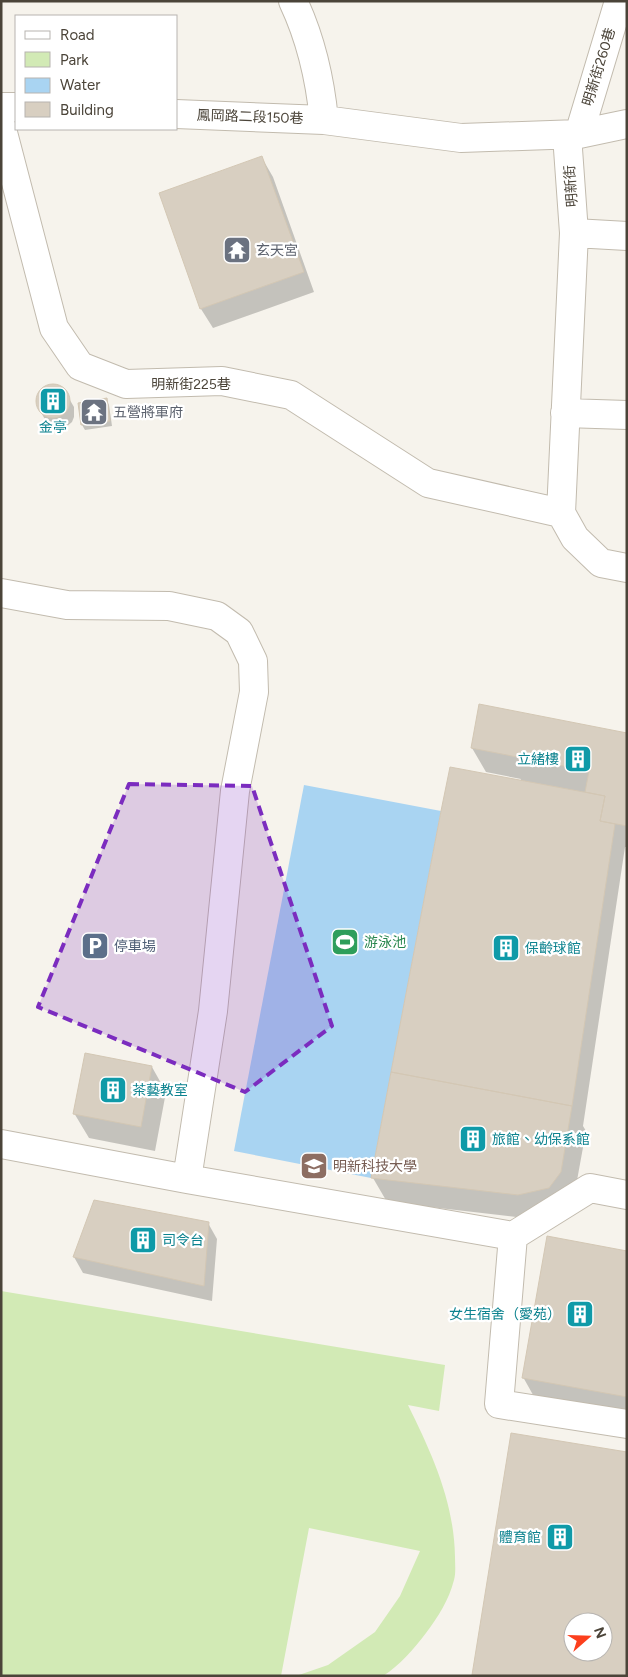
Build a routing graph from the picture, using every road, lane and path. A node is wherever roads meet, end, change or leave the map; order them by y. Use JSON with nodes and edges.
{"nodes":[{"id":1,"x":293,"y":1,"type":"edge"},
{"id":2,"x":619,"y":1,"type":"edge"},
{"id":3,"x":1,"y":107,"type":"edge"},
{"id":4,"x":15,"y":107,"type":"edge"},
{"id":5,"x":178,"y":114,"type":"edge"},
{"id":6,"x":324,"y":120,"type":"junction"},
{"id":7,"x":1,"y":124,"type":"edge"},
{"id":8,"x":627,"y":124,"type":"edge"},
{"id":9,"x":573,"y":134,"type":"junction"},
{"id":10,"x":574,"y":233,"type":"junction"},
{"id":11,"x":627,"y":236,"type":"edge"},
{"id":12,"x":565,"y":413,"type":"junction"},
{"id":13,"x":627,"y":415,"type":"edge"},
{"id":14,"x":561,"y":513,"type":"junction"},
{"id":15,"x":627,"y":568,"type":"edge"},
{"id":16,"x":1,"y":593,"type":"edge"},
{"id":17,"x":1,"y":1144,"type":"edge"},
{"id":18,"x":187,"y":1179,"type":"junction"},
{"id":19,"x":627,"y":1194,"type":"edge"},
{"id":20,"x":513,"y":1236,"type":"junction"},
{"id":21,"x":627,"y":1424,"type":"edge"}],
"edges":[{"from":1,"to":6,"type":"street"},
{"from":2,"to":9,"type":"street","name":"明新街260巷"},
{"from":3,"to":4,"type":"street"},
{"from":5,"to":6,"type":"street","name":"鳳岡路二段150巷"},
{"from":6,"to":9,"type":"street"},
{"from":7,"to":14,"type":"street","name":"明新街225巷"},
{"from":8,"to":9,"type":"street"},
{"from":9,"to":10,"type":"street","name":"明新街"},
{"from":10,"to":11,"type":"street"},
{"from":10,"to":12,"type":"street","name":"明新街"},
{"from":12,"to":13,"type":"street"},
{"from":12,"to":14,"type":"street","name":"明新街"},
{"from":14,"to":15,"type":"street"},
{"from":16,"to":18,"type":"street"},
{"from":17,"to":18,"type":"street"},
{"from":18,"to":20,"type":"street"},
{"from":19,"to":20,"type":"street"},
{"from":20,"to":21,"type":"street"}]}
